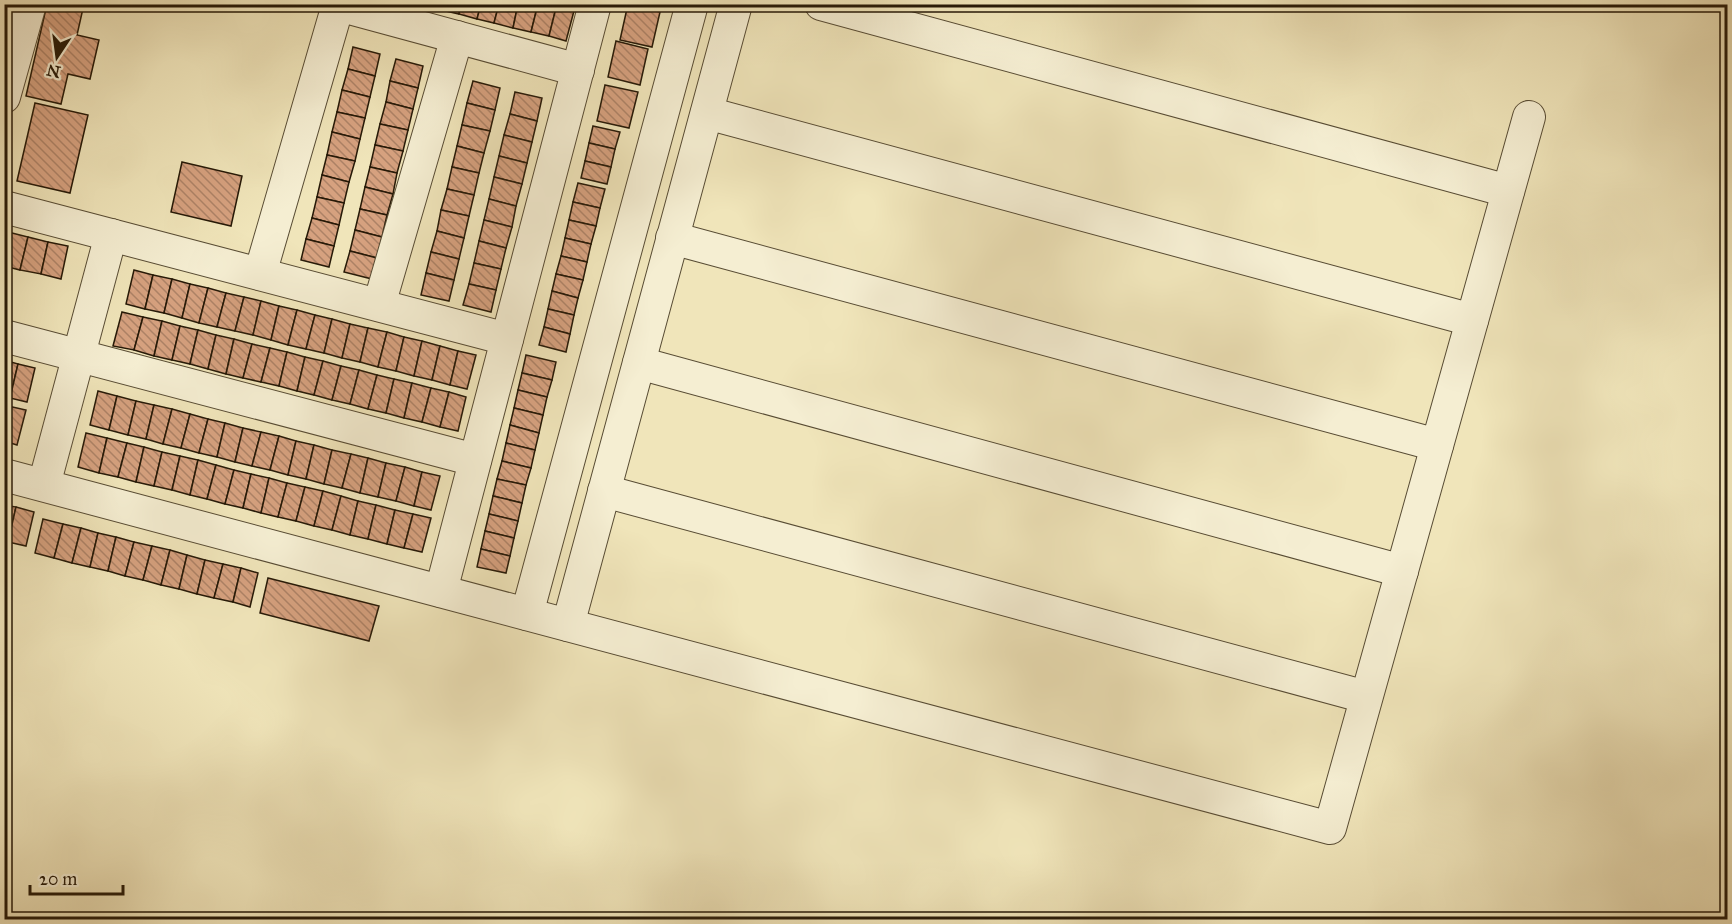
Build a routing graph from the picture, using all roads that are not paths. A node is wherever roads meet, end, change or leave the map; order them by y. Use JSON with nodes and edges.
{"nodes":[{"id":1,"x":30,"y":4,"type":"edge"},
{"id":2,"x":595,"y":4,"type":"edge"},
{"id":3,"x":692,"y":4,"type":"edge"},
{"id":4,"x":736,"y":4,"type":"edge"},
{"id":5,"x":821,"y":4,"type":"edge"},
{"id":6,"x":337,"y":5,"type":"edge"},
{"id":7,"x":457,"y":37,"type":"junction"},
{"id":8,"x":578,"y":70,"type":"junction"},
{"id":9,"x":4,"y":97,"type":"edge"},
{"id":10,"x":706,"y":112,"type":"junction"},
{"id":11,"x":1529,"y":117,"type":"dead end"},
{"id":12,"x":1508,"y":191,"type":"junction"},
{"id":13,"x":4,"y":207,"type":"edge"},
{"id":14,"x":111,"y":235,"type":"junction"},
{"id":15,"x":672,"y":237,"type":"junction"},
{"id":16,"x":260,"y":274,"type":"junction"},
{"id":17,"x":379,"y":305,"type":"junction"},
{"id":18,"x":1472,"y":320,"type":"junction"},
{"id":19,"x":4,"y":336,"type":"edge"},
{"id":20,"x":507,"y":339,"type":"junction"},
{"id":21,"x":79,"y":356,"type":"junction"},
{"id":22,"x":639,"y":363,"type":"junction"},
{"id":23,"x":1437,"y":445,"type":"junction"},
{"id":24,"x":475,"y":460,"type":"junction"},
{"id":25,"x":4,"y":475,"type":"edge"},
{"id":26,"x":44,"y":485,"type":"junction"},
{"id":27,"x":604,"y":491,"type":"junction"},
{"id":28,"x":1402,"y":571,"type":"junction"},
{"id":29,"x":441,"y":591,"type":"junction"},
{"id":30,"x":527,"y":614,"type":"junction"},
{"id":31,"x":568,"y":625,"type":"junction"},
{"id":32,"x":1366,"y":697,"type":"junction"}],
"edges":[{"from":1,"to":9,"type":"street"},
{"from":2,"to":8,"type":"street"},
{"from":3,"to":30,"type":"street"},
{"from":4,"to":10,"type":"street"},
{"from":5,"to":12,"type":"street"},
{"from":6,"to":7,"type":"street"},
{"from":6,"to":16,"type":"street"},
{"from":7,"to":8,"type":"street"},
{"from":7,"to":17,"type":"street"},
{"from":8,"to":20,"type":"street"},
{"from":10,"to":15,"type":"street"},
{"from":10,"to":18,"type":"street"},
{"from":11,"to":12,"type":"street"},
{"from":12,"to":18,"type":"street"},
{"from":13,"to":14,"type":"street"},
{"from":14,"to":16,"type":"street"},
{"from":14,"to":21,"type":"street"},
{"from":15,"to":22,"type":"street"},
{"from":15,"to":23,"type":"street"},
{"from":16,"to":17,"type":"street"},
{"from":17,"to":20,"type":"street"},
{"from":18,"to":23,"type":"street"},
{"from":19,"to":21,"type":"street"},
{"from":20,"to":24,"type":"street"},
{"from":21,"to":24,"type":"street"},
{"from":21,"to":26,"type":"street"},
{"from":22,"to":27,"type":"street"},
{"from":22,"to":28,"type":"street"},
{"from":23,"to":28,"type":"street"},
{"from":24,"to":29,"type":"street"},
{"from":25,"to":26,"type":"street"},
{"from":26,"to":29,"type":"street"},
{"from":27,"to":31,"type":"street"},
{"from":27,"to":32,"type":"street"},
{"from":28,"to":32,"type":"street"},
{"from":29,"to":30,"type":"street"},
{"from":30,"to":31,"type":"street"},
{"from":31,"to":32,"type":"street"}]}
